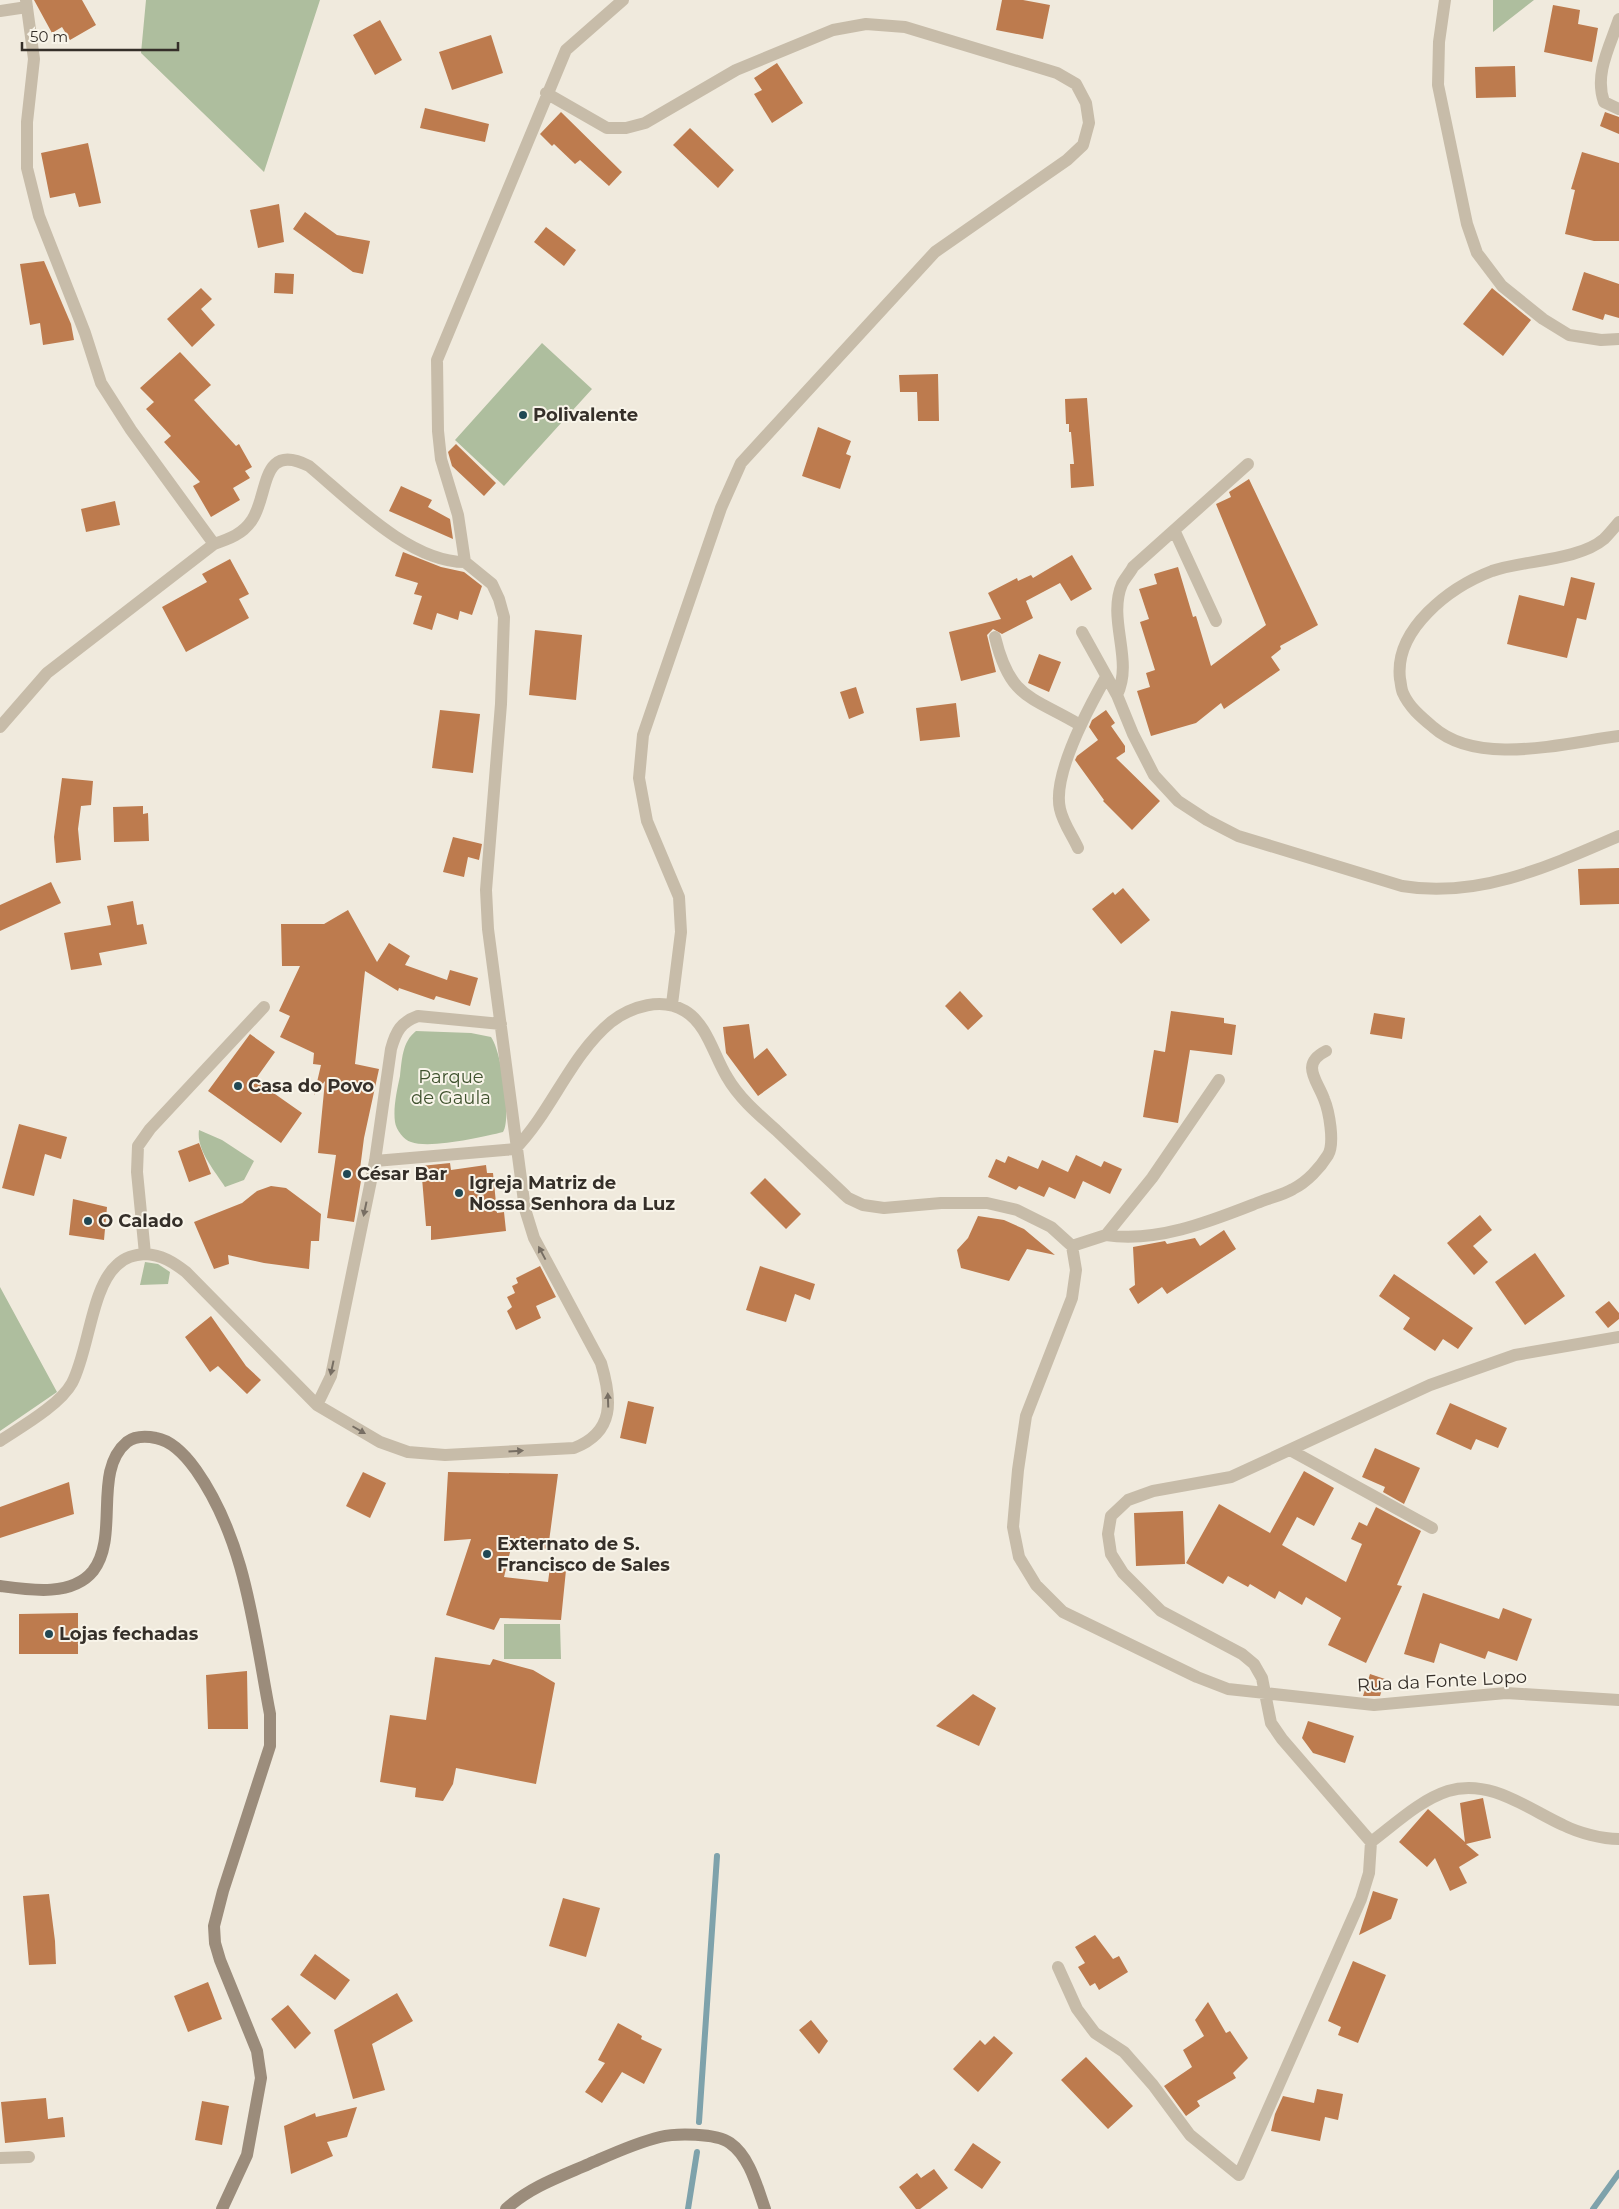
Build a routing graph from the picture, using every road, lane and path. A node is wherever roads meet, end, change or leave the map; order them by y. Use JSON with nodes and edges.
{"nodes":[{"id":1,"x":623,"y":0,"type":"edge"},
{"id":2,"x":1445,"y":0,"type":"edge"},
{"id":3,"x":26,"y":4,"type":"edge"},
{"id":4,"x":0,"y":11,"type":"edge"},
{"id":5,"x":1619,"y":19,"type":"edge"},
{"id":6,"x":546,"y":93,"type":"junction"},
{"id":7,"x":1619,"y":109,"type":"edge"},
{"id":8,"x":1619,"y":339,"type":"edge"},
{"id":9,"x":1248,"y":464,"type":"dead end"},
{"id":10,"x":1619,"y":522,"type":"edge"},
{"id":11,"x":1174,"y":532,"type":"junction"},
{"id":12,"x":214,"y":544,"type":"junction"},
{"id":13,"x":465,"y":562,"type":"junction"},
{"id":14,"x":1216,"y":621,"type":"dead end"},
{"id":15,"x":1082,"y":632,"type":"dead end"},
{"id":16,"x":995,"y":637,"type":"dead end"},
{"id":17,"x":1106,"y":677,"type":"junction"},
{"id":18,"x":1117,"y":695,"type":"junction"},
{"id":19,"x":1080,"y":725,"type":"junction"},
{"id":20,"x":0,"y":727,"type":"edge"},
{"id":21,"x":1619,"y":736,"type":"edge"},
{"id":22,"x":1619,"y":836,"type":"edge"},
{"id":23,"x":1078,"y":848,"type":"dead end"},
{"id":24,"x":672,"y":1004,"type":"junction"},
{"id":25,"x":264,"y":1007,"type":"dead end"},
{"id":26,"x":501,"y":1024,"type":"junction"},
{"id":27,"x":1326,"y":1051,"type":"dead end"},
{"id":28,"x":1219,"y":1080,"type":"dead end"},
{"id":29,"x":515,"y":1149,"type":"junction"},
{"id":30,"x":375,"y":1161,"type":"junction"},
{"id":31,"x":1106,"y":1235,"type":"junction"},
{"id":32,"x":1072,"y":1246,"type":"junction"},
{"id":33,"x":145,"y":1254,"type":"junction"},
{"id":34,"x":1619,"y":1337,"type":"edge"},
{"id":35,"x":317,"y":1405,"type":"junction"},
{"id":36,"x":0,"y":1441,"type":"edge"},
{"id":37,"x":1290,"y":1450,"type":"junction"},
{"id":38,"x":1432,"y":1528,"type":"dead end"},
{"id":39,"x":0,"y":1586,"type":"edge"},
{"id":40,"x":1266,"y":1694,"type":"junction"},
{"id":41,"x":1619,"y":1700,"type":"edge"},
{"id":42,"x":1619,"y":1839,"type":"edge"},
{"id":43,"x":1371,"y":1842,"type":"junction"},
{"id":44,"x":1058,"y":1967,"type":"dead end"},
{"id":45,"x":29,"y":2157,"type":"dead end"},
{"id":46,"x":0,"y":2158,"type":"edge"},
{"id":47,"x":222,"y":2209,"type":"edge"},
{"id":48,"x":506,"y":2209,"type":"edge"},
{"id":49,"x":765,"y":2209,"type":"edge"}],
"edges":[{"from":1,"to":6,"type":"street"},
{"from":2,"to":8,"type":"street"},
{"from":3,"to":4,"type":"street"},
{"from":3,"to":12,"type":"street"},
{"from":5,"to":7,"type":"street"},
{"from":6,"to":13,"type":"street"},
{"from":6,"to":24,"type":"street"},
{"from":9,"to":11,"type":"street"},
{"from":10,"to":21,"type":"street"},
{"from":11,"to":14,"type":"street"},
{"from":11,"to":18,"type":"street"},
{"from":12,"to":13,"type":"street"},
{"from":12,"to":20,"type":"street"},
{"from":13,"to":26,"type":"street"},
{"from":15,"to":17,"type":"street"},
{"from":16,"to":19,"type":"street"},
{"from":17,"to":18,"type":"street"},
{"from":17,"to":19,"type":"street"},
{"from":18,"to":22,"type":"street"},
{"from":19,"to":23,"type":"street"},
{"from":24,"to":29,"type":"street"},
{"from":24,"to":32,"type":"street"},
{"from":25,"to":33,"type":"street"},
{"from":26,"to":29,"type":"street"},
{"from":26,"to":30,"type":"street"},
{"from":27,"to":31,"type":"street"},
{"from":28,"to":31,"type":"street"},
{"from":29,"to":30,"type":"street"},
{"from":35,"to":29,"type":"street","one_way":true},
{"from":30,"to":35,"type":"street","one_way":true},
{"from":31,"to":32,"type":"street"},
{"from":32,"to":40,"type":"street","name":"Rua da Fonte Lopo"},
{"from":33,"to":35,"type":"street"},
{"from":33,"to":36,"type":"street"},
{"from":34,"to":37,"type":"street"},
{"from":37,"to":38,"type":"street"},
{"from":37,"to":40,"type":"street"},
{"from":39,"to":47,"type":"main road"},
{"from":40,"to":41,"type":"street","name":"Rua da Fonte Lopo"},
{"from":40,"to":43,"type":"street"},
{"from":42,"to":43,"type":"street"},
{"from":43,"to":44,"type":"street"},
{"from":45,"to":46,"type":"street"},
{"from":48,"to":49,"type":"main road"}]}
